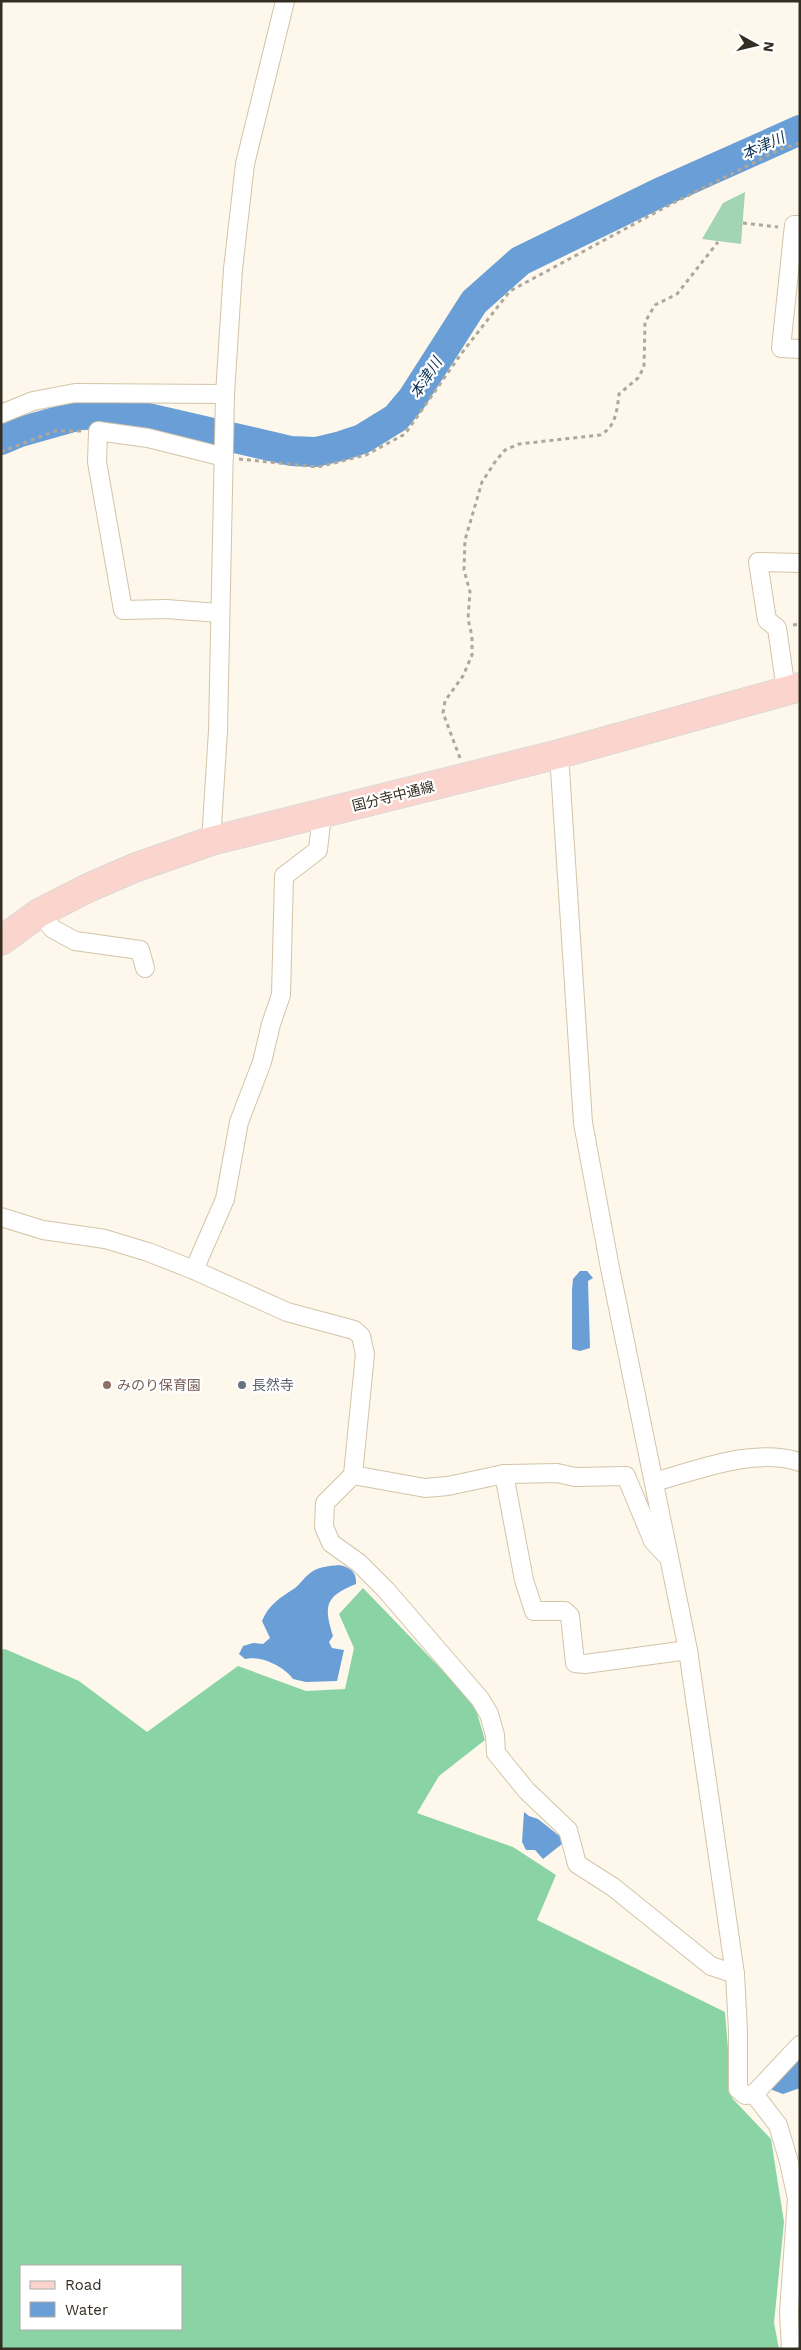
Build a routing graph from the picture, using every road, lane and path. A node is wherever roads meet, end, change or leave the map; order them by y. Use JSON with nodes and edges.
{"nodes":[{"id":1,"x":285,"y":1,"type":"edge"},
{"id":2,"x":800,"y":143,"type":"edge"},
{"id":3,"x":744,"y":223,"type":"dead end"},
{"id":4,"x":797,"y":227,"type":"edge"},
{"id":5,"x":718,"y":242,"type":"dead end"},
{"id":6,"x":800,"y":349,"type":"edge"},
{"id":7,"x":225,"y":394,"type":"junction"},
{"id":8,"x":1,"y":414,"type":"edge"},
{"id":9,"x":98,"y":431,"type":"junction"},
{"id":10,"x":1,"y":452,"type":"edge"},
{"id":11,"x":224,"y":452,"type":"junction"},
{"id":12,"x":800,"y":564,"type":"edge"},
{"id":13,"x":219,"y":613,"type":"junction"},
{"id":14,"x":793,"y":689,"type":"edge"},
{"id":15,"x":559,"y":754,"type":"junction"},
{"id":16,"x":466,"y":777,"type":"junction"},
{"id":17,"x":322,"y":813,"type":"junction"},
{"id":18,"x":211,"y":841,"type":"junction"},
{"id":19,"x":39,"y":913,"type":"junction"},
{"id":20,"x":1,"y":942,"type":"edge"},
{"id":21,"x":145,"y":968,"type":"dead end"},
{"id":22,"x":1,"y":1217,"type":"edge"},
{"id":23,"x":194,"y":1270,"type":"junction"},
{"id":24,"x":800,"y":1462,"type":"edge"},
{"id":25,"x":504,"y":1474,"type":"junction"},
{"id":26,"x":353,"y":1475,"type":"junction"},
{"id":27,"x":654,"y":1482,"type":"junction"},
{"id":28,"x":669,"y":1558,"type":"junction"},
{"id":29,"x":688,"y":1650,"type":"junction"},
{"id":30,"x":735,"y":1974,"type":"junction"},
{"id":31,"x":800,"y":2045,"type":"edge"},
{"id":32,"x":754,"y":2094,"type":"junction"},
{"id":33,"x":791,"y":2349,"type":"edge"}],
"edges":[{"from":1,"to":7,"type":"street"},
{"from":2,"to":11,"type":"path"},
{"from":3,"to":4,"type":"path"},
{"from":4,"to":6,"type":"street"},
{"from":5,"to":16,"type":"path"},
{"from":7,"to":8,"type":"street"},
{"from":7,"to":11,"type":"street"},
{"from":9,"to":10,"type":"path"},
{"from":9,"to":11,"type":"street"},
{"from":9,"to":13,"type":"street"},
{"from":11,"to":13,"type":"street"},
{"from":12,"to":14,"type":"street"},
{"from":13,"to":18,"type":"street"},
{"from":14,"to":15,"type":"main road","name":"国分寺中通線"},
{"from":15,"to":16,"type":"main road","name":"国分寺中通線"},
{"from":15,"to":27,"type":"street"},
{"from":16,"to":17,"type":"main road","name":"国分寺中通線"},
{"from":17,"to":18,"type":"main road","name":"国分寺中通線"},
{"from":17,"to":23,"type":"street"},
{"from":18,"to":19,"type":"main road","name":"国分寺中通線"},
{"from":19,"to":20,"type":"main road","name":"国分寺中通線"},
{"from":19,"to":21,"type":"street"},
{"from":22,"to":23,"type":"street"},
{"from":23,"to":26,"type":"street"},
{"from":24,"to":27,"type":"street"},
{"from":25,"to":26,"type":"street"},
{"from":25,"to":28,"type":"street"},
{"from":25,"to":29,"type":"street"},
{"from":26,"to":30,"type":"street"},
{"from":27,"to":28,"type":"street"},
{"from":28,"to":29,"type":"street"},
{"from":29,"to":30,"type":"street"},
{"from":30,"to":32,"type":"street"},
{"from":31,"to":32,"type":"street"},
{"from":32,"to":33,"type":"street"}]}
